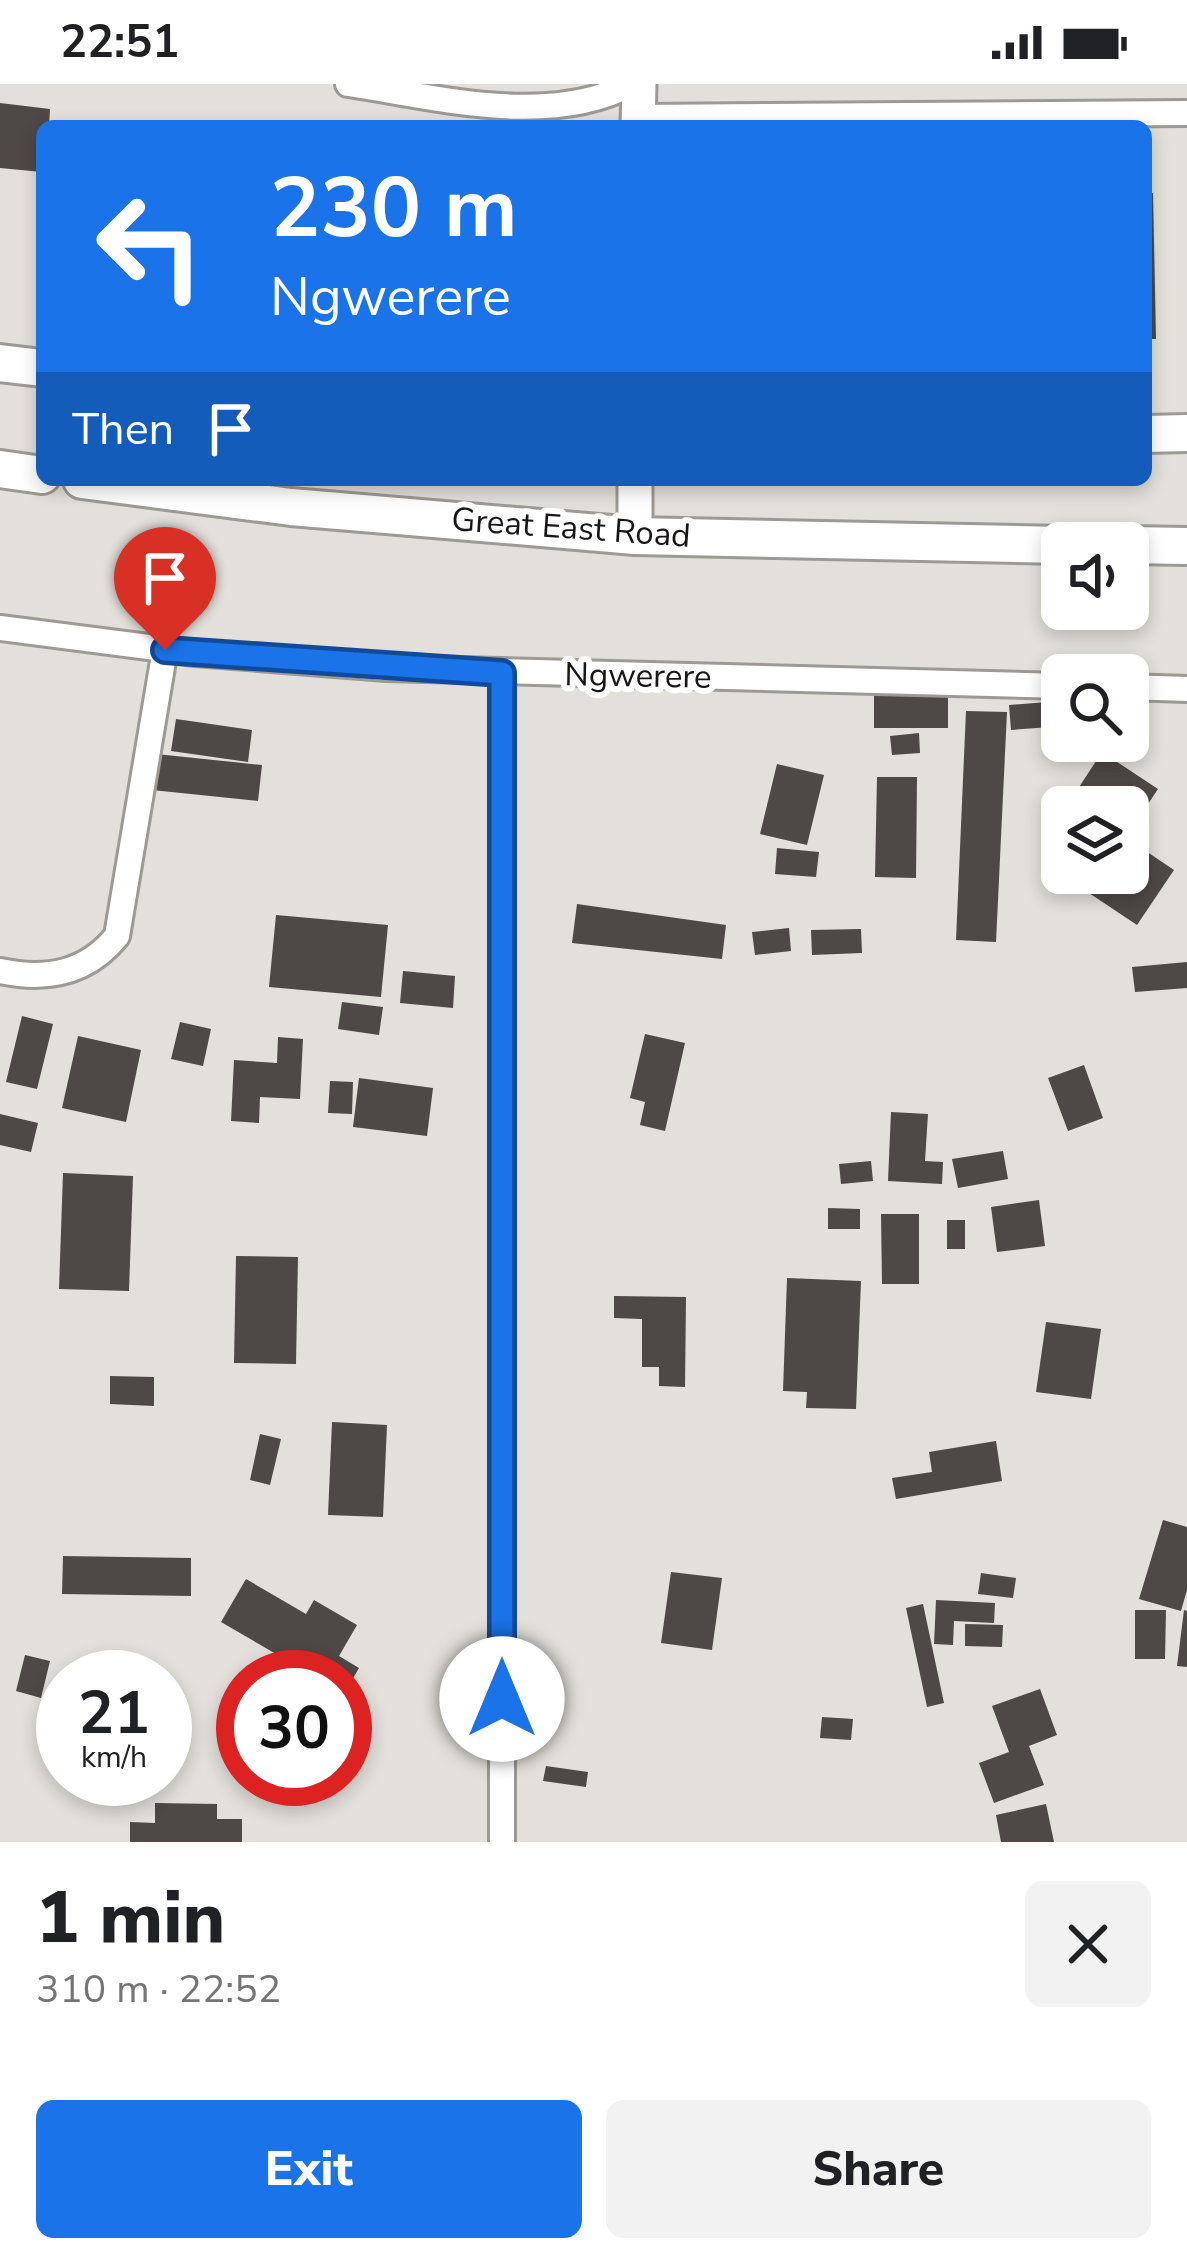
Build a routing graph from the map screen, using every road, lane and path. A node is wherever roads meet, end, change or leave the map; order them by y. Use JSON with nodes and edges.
{"nodes":[{"id":1,"x":348,"y":84,"type":"edge"},
{"id":2,"x":637,"y":103,"type":"edge"},
{"id":3,"x":1187,"y":113,"type":"edge"},
{"id":4,"x":0,"y":363,"type":"edge"},
{"id":5,"x":36,"y":367,"type":"edge"},
{"id":6,"x":1187,"y":433,"type":"edge"},
{"id":7,"x":1152,"y":434,"type":"edge"},
{"id":8,"x":0,"y":470,"type":"edge"},
{"id":9,"x":36,"y":474,"type":"edge"},
{"id":10,"x":128,"y":486,"type":"edge"},
{"id":11,"x":635,"y":486,"type":"edge"},
{"id":12,"x":635,"y":536,"type":"junction"},
{"id":13,"x":1041,"y":545,"type":"edge"},
{"id":14,"x":1149,"y":545,"type":"edge"},
{"id":15,"x":1187,"y":546,"type":"edge"},
{"id":16,"x":0,"y":628,"type":"edge"},
{"id":17,"x":165,"y":650,"type":"junction"},
{"id":18,"x":502,"y":673,"type":"junction"},
{"id":19,"x":1041,"y":686,"type":"edge"},
{"id":20,"x":1149,"y":688,"type":"edge"},
{"id":21,"x":1187,"y":689,"type":"edge"},
{"id":22,"x":0,"y":971,"type":"edge"},
{"id":23,"x":502,"y":1842,"type":"edge"}],
"edges":[{"from":1,"to":2,"type":"street"},
{"from":2,"to":3,"type":"street"},
{"from":4,"to":5,"type":"main road"},
{"from":6,"to":7,"type":"main road"},
{"from":8,"to":9,"type":"main road"},
{"from":10,"to":12,"type":"main road","name":"Great East Road"},
{"from":11,"to":12,"type":"street"},
{"from":12,"to":13,"type":"main road","name":"Great East Road"},
{"from":14,"to":15,"type":"main road"},
{"from":16,"to":17,"type":"street","name":"Ngwerere"},
{"from":17,"to":18,"type":"street","name":"Ngwerere"},
{"from":17,"to":22,"type":"street"},
{"from":18,"to":19,"type":"street","name":"Ngwerere"},
{"from":18,"to":23,"type":"street"},
{"from":20,"to":21,"type":"street"}]}
